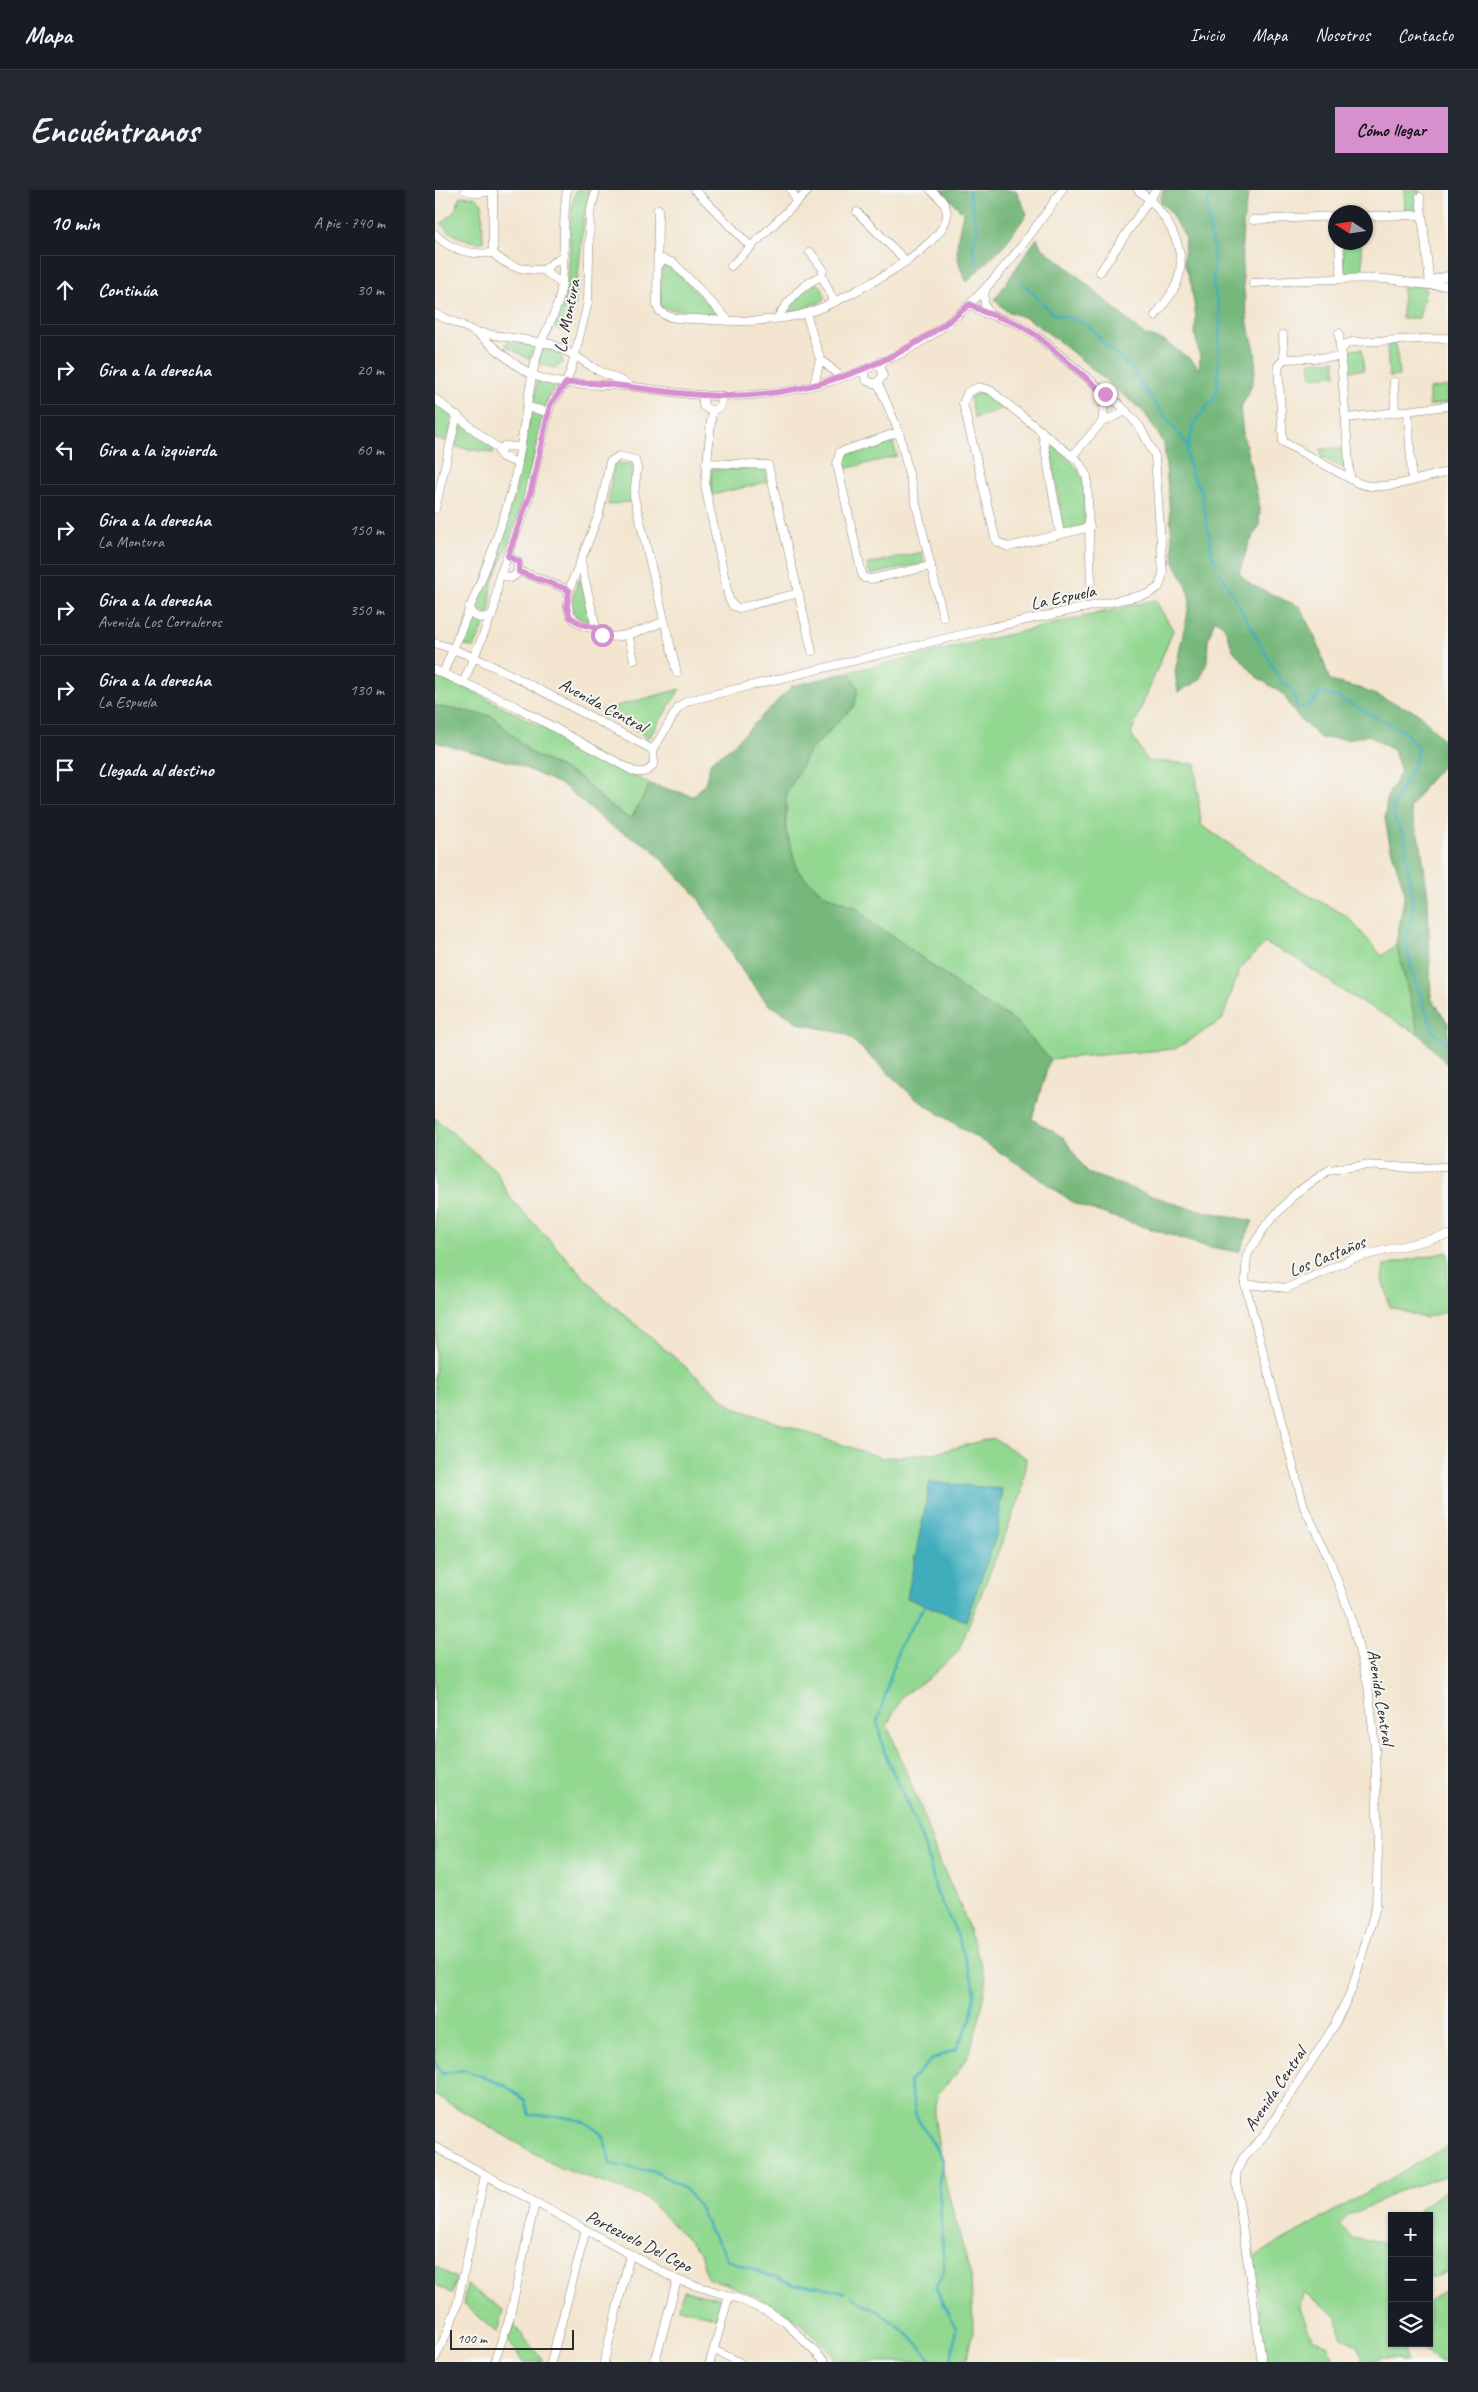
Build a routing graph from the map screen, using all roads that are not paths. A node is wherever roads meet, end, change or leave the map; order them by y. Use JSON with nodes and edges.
{"nodes":[{"id":1,"x":465,"y":190,"type":"edge"},
{"id":2,"x":567,"y":190,"type":"edge"},
{"id":3,"x":596,"y":190,"type":"edge"},
{"id":4,"x":695,"y":190,"type":"edge"},
{"id":5,"x":791,"y":190,"type":"edge"},
{"id":6,"x":809,"y":190,"type":"edge"},
{"id":7,"x":931,"y":190,"type":"edge"},
{"id":8,"x":1062,"y":190,"type":"edge"},
{"id":9,"x":1138,"y":190,"type":"edge"},
{"id":10,"x":1156,"y":190,"type":"edge"},
{"id":11,"x":493,"y":191,"type":"edge"},
{"id":12,"x":1420,"y":197,"type":"dead end"},
{"id":13,"x":1150,"y":199,"type":"junction"},
{"id":14,"x":797,"y":200,"type":"junction"},
{"id":15,"x":658,"y":209,"type":"dead end"},
{"id":16,"x":857,"y":212,"type":"dead end"},
{"id":17,"x":1421,"y":215,"type":"junction"},
{"id":18,"x":1328,"y":216,"type":"edge"},
{"id":19,"x":1373,"y":216,"type":"edge"},
{"id":20,"x":1253,"y":220,"type":"dead end"},
{"id":21,"x":435,"y":234,"type":"edge"},
{"id":22,"x":751,"y":247,"type":"junction"},
{"id":23,"x":1339,"y":250,"type":"edge"},
{"id":24,"x":811,"y":252,"type":"dead end"},
{"id":25,"x":493,"y":253,"type":"junction"},
{"id":26,"x":564,"y":255,"type":"junction"},
{"id":27,"x":906,"y":261,"type":"junction"},
{"id":28,"x":731,"y":266,"type":"dead end"},
{"id":29,"x":658,"y":268,"type":"junction"},
{"id":30,"x":543,"y":270,"type":"junction"},
{"id":31,"x":1100,"y":272,"type":"dead end"},
{"id":32,"x":822,"y":276,"type":"junction"},
{"id":33,"x":1448,"y":276,"type":"edge"},
{"id":34,"x":1341,"y":278,"type":"junction"},
{"id":35,"x":561,"y":284,"type":"junction"},
{"id":36,"x":1253,"y":284,"type":"dead end"},
{"id":37,"x":1429,"y":284,"type":"junction"},
{"id":38,"x":1448,"y":285,"type":"edge"},
{"id":39,"x":986,"y":286,"type":"junction"},
{"id":40,"x":834,"y":302,"type":"junction"},
{"id":41,"x":970,"y":304,"type":"junction"},
{"id":42,"x":806,"y":313,"type":"junction"},
{"id":43,"x":435,"y":314,"type":"edge"},
{"id":44,"x":992,"y":315,"type":"junction"},
{"id":45,"x":1155,"y":316,"type":"dead end"},
{"id":46,"x":778,"y":317,"type":"junction"},
{"id":47,"x":729,"y":322,"type":"junction"},
{"id":48,"x":474,"y":332,"type":"junction"},
{"id":49,"x":1339,"y":333,"type":"dead end"},
{"id":50,"x":1283,"y":335,"type":"dead end"},
{"id":51,"x":1448,"y":338,"type":"edge"},
{"id":52,"x":541,"y":342,"type":"junction"},
{"id":53,"x":1341,"y":354,"type":"junction"},
{"id":54,"x":574,"y":355,"type":"junction"},
{"id":55,"x":820,"y":359,"type":"junction"},
{"id":56,"x":1284,"y":360,"type":"junction"},
{"id":57,"x":880,"y":362,"type":"junction"},
{"id":58,"x":862,"y":370,"type":"junction"},
{"id":59,"x":533,"y":375,"type":"junction"},
{"id":60,"x":841,"y":377,"type":"junction"},
{"id":61,"x":1394,"y":382,"type":"dead end"},
{"id":62,"x":566,"y":383,"type":"junction"},
{"id":63,"x":878,"y":383,"type":"junction"},
{"id":64,"x":814,"y":385,"type":"junction"},
{"id":65,"x":634,"y":387,"type":"junction"},
{"id":66,"x":1105,"y":394,"type":"junction"},
{"id":67,"x":703,"y":396,"type":"junction"},
{"id":68,"x":722,"y":396,"type":"junction"},
{"id":69,"x":435,"y":399,"type":"edge"},
{"id":70,"x":1448,"y":406,"type":"edge"},
{"id":71,"x":528,"y":407,"type":"junction"},
{"id":72,"x":712,"y":411,"type":"junction"},
{"id":73,"x":1126,"y":411,"type":"junction"},
{"id":74,"x":1408,"y":411,"type":"junction"},
{"id":75,"x":548,"y":412,"type":"junction"},
{"id":76,"x":1395,"y":413,"type":"junction"},
{"id":77,"x":457,"y":415,"type":"junction"},
{"id":78,"x":1347,"y":418,"type":"junction"},
{"id":79,"x":1102,"y":422,"type":"junction"},
{"id":80,"x":899,"y":432,"type":"junction"},
{"id":81,"x":1042,"y":432,"type":"junction"},
{"id":82,"x":520,"y":447,"type":"junction"},
{"id":83,"x":499,"y":450,"type":"junction"},
{"id":84,"x":1072,"y":456,"type":"junction"},
{"id":85,"x":518,"y":462,"type":"junction"},
{"id":86,"x":706,"y":463,"type":"junction"},
{"id":87,"x":1448,"y":472,"type":"edge"},
{"id":88,"x":1350,"y":477,"type":"junction"},
{"id":89,"x":1412,"y":480,"type":"junction"},
{"id":90,"x":437,"y":492,"type":"edge"},
{"id":91,"x":435,"y":509,"type":"edge"},
{"id":92,"x":1090,"y":527,"type":"junction"},
{"id":93,"x":1060,"y":534,"type":"junction"},
{"id":94,"x":508,"y":556,"type":"junction"},
{"id":95,"x":581,"y":564,"type":"junction"},
{"id":96,"x":931,"y":566,"type":"junction"},
{"id":97,"x":519,"y":572,"type":"junction"},
{"id":98,"x":500,"y":575,"type":"junction"},
{"id":99,"x":1091,"y":582,"type":"dead end"},
{"id":100,"x":569,"y":590,"type":"junction"},
{"id":101,"x":799,"y":593,"type":"junction"},
{"id":102,"x":469,"y":608,"type":"junction"},
{"id":103,"x":492,"y":616,"type":"junction"},
{"id":104,"x":943,"y":617,"type":"dead end"},
{"id":105,"x":663,"y":622,"type":"junction"},
{"id":106,"x":596,"y":628,"type":"junction"},
{"id":107,"x":628,"y":634,"type":"junction"},
{"id":108,"x":435,"y":643,"type":"edge"},
{"id":109,"x":453,"y":649,"type":"junction"},
{"id":110,"x":812,"y":651,"type":"dead end"},
{"id":111,"x":474,"y":658,"type":"junction"},
{"id":112,"x":634,"y":660,"type":"dead end"},
{"id":113,"x":435,"y":670,"type":"edge"},
{"id":114,"x":443,"y":673,"type":"junction"},
{"id":115,"x":677,"y":673,"type":"dead end"},
{"id":116,"x":464,"y":682,"type":"junction"},
{"id":117,"x":653,"y":750,"type":"junction"},
{"id":118,"x":1448,"y":1166,"type":"edge"},
{"id":119,"x":1448,"y":1235,"type":"edge"},
{"id":120,"x":1245,"y":1284,"type":"junction"},
{"id":121,"x":436,"y":2147,"type":"edge"},
{"id":122,"x":435,"y":2156,"type":"edge"},
{"id":123,"x":485,"y":2175,"type":"junction"},
{"id":124,"x":535,"y":2203,"type":"junction"},
{"id":125,"x":586,"y":2230,"type":"junction"},
{"id":126,"x":630,"y":2255,"type":"junction"},
{"id":127,"x":677,"y":2280,"type":"junction"},
{"id":128,"x":729,"y":2296,"type":"junction"},
{"id":129,"x":714,"y":2350,"type":"junction"},
{"id":130,"x":435,"y":2358,"type":"edge"},
{"id":131,"x":494,"y":2362,"type":"edge"},
{"id":132,"x":551,"y":2362,"type":"edge"},
{"id":133,"x":604,"y":2362,"type":"edge"},
{"id":134,"x":655,"y":2362,"type":"edge"},
{"id":135,"x":711,"y":2362,"type":"edge"},
{"id":136,"x":739,"y":2362,"type":"edge"},
{"id":137,"x":825,"y":2362,"type":"edge"},
{"id":138,"x":1263,"y":2362,"type":"edge"}],
"edges":[{"from":1,"to":11,"type":"street"},
{"from":2,"to":26,"type":"street","name":"La Montura"},
{"from":3,"to":54,"type":"street","name":"La Montura"},
{"from":4,"to":22,"type":"street"},
{"from":5,"to":14,"type":"street"},
{"from":6,"to":14,"type":"street"},
{"from":7,"to":27,"type":"street"},
{"from":8,"to":39,"type":"street"},
{"from":9,"to":13,"type":"street"},
{"from":10,"to":13,"type":"street"},
{"from":11,"to":25,"type":"street"},
{"from":12,"to":17,"type":"street"},
{"from":13,"to":31,"type":"street"},
{"from":13,"to":45,"type":"street"},
{"from":14,"to":22,"type":"street"},
{"from":15,"to":29,"type":"street"},
{"from":16,"to":27,"type":"street"},
{"from":17,"to":19,"type":"street"},
{"from":17,"to":37,"type":"street"},
{"from":18,"to":20,"type":"street"},
{"from":21,"to":25,"type":"street"},
{"from":22,"to":28,"type":"street"},
{"from":23,"to":34,"type":"street"},
{"from":24,"to":32,"type":"street"},
{"from":25,"to":30,"type":"street"},
{"from":26,"to":30,"type":"street"},
{"from":26,"to":35,"type":"street","name":"La Montura"},
{"from":27,"to":40,"type":"street"},
{"from":29,"to":47,"type":"street"},
{"from":29,"to":47,"type":"street"},
{"from":30,"to":35,"type":"street"},
{"from":32,"to":40,"type":"street"},
{"from":32,"to":46,"type":"street"},
{"from":33,"to":37,"type":"street"},
{"from":34,"to":36,"type":"street"},
{"from":34,"to":37,"type":"street"},
{"from":35,"to":52,"type":"street","name":"La Montura"},
{"from":37,"to":38,"type":"street"},
{"from":39,"to":41,"type":"street"},
{"from":39,"to":44,"type":"street"},
{"from":40,"to":42,"type":"street"},
{"from":41,"to":44,"type":"street","name":"La Espuela"},
{"from":41,"to":57,"type":"street"},
{"from":42,"to":46,"type":"street"},
{"from":42,"to":55,"type":"street"},
{"from":43,"to":48,"type":"street"},
{"from":44,"to":66,"type":"street","name":"La Espuela"},
{"from":46,"to":47,"type":"street"},
{"from":48,"to":52,"type":"street"},
{"from":48,"to":59,"type":"street"},
{"from":49,"to":53,"type":"street"},
{"from":50,"to":56,"type":"street"},
{"from":51,"to":53,"type":"street"},
{"from":52,"to":54,"type":"street"},
{"from":52,"to":59,"type":"street","name":"La Montura"},
{"from":53,"to":56,"type":"street"},
{"from":53,"to":78,"type":"street"},
{"from":54,"to":62,"type":"street","name":"La Montura"},
{"from":54,"to":65,"type":"street"},
{"from":55,"to":60,"type":"street"},
{"from":55,"to":64,"type":"street"},
{"from":56,"to":88,"type":"street"},
{"from":57,"to":58,"type":"street"},
{"from":57,"to":63,"type":"street"},
{"from":58,"to":60,"type":"street"},
{"from":58,"to":63,"type":"street"},
{"from":59,"to":62,"type":"street"},
{"from":59,"to":71,"type":"street","name":"La Montura"},
{"from":60,"to":64,"type":"street"},
{"from":61,"to":76,"type":"street"},
{"from":62,"to":65,"type":"street"},
{"from":62,"to":75,"type":"street","name":"La Montura"},
{"from":63,"to":80,"type":"street"},
{"from":64,"to":68,"type":"street"},
{"from":65,"to":67,"type":"street"},
{"from":66,"to":73,"type":"street","name":"La Espuela"},
{"from":66,"to":79,"type":"street"},
{"from":67,"to":68,"type":"street"},
{"from":67,"to":72,"type":"street"},
{"from":68,"to":72,"type":"street"},
{"from":69,"to":77,"type":"street"},
{"from":70,"to":74,"type":"street"},
{"from":71,"to":75,"type":"street"},
{"from":71,"to":82,"type":"street","name":"La Montura"},
{"from":72,"to":86,"type":"street"},
{"from":73,"to":79,"type":"street"},
{"from":73,"to":117,"type":"street","name":"La Espuela"},
{"from":74,"to":76,"type":"street"},
{"from":74,"to":89,"type":"street"},
{"from":75,"to":94,"type":"street","name":"La Montura"},
{"from":76,"to":78,"type":"street"},
{"from":77,"to":83,"type":"street"},
{"from":77,"to":90,"type":"street"},
{"from":78,"to":88,"type":"street"},
{"from":79,"to":84,"type":"street"},
{"from":80,"to":96,"type":"street"},
{"from":80,"to":96,"type":"street"},
{"from":81,"to":84,"type":"street"},
{"from":81,"to":93,"type":"street"},
{"from":81,"to":93,"type":"street"},
{"from":82,"to":83,"type":"street"},
{"from":82,"to":85,"type":"street","name":"La Montura"},
{"from":83,"to":85,"type":"street"},
{"from":84,"to":92,"type":"street"},
{"from":85,"to":102,"type":"street","name":"La Montura"},
{"from":86,"to":101,"type":"street"},
{"from":86,"to":101,"type":"street"},
{"from":87,"to":89,"type":"street"},
{"from":88,"to":89,"type":"street"},
{"from":90,"to":91,"type":"street"},
{"from":92,"to":93,"type":"street"},
{"from":92,"to":99,"type":"street"},
{"from":94,"to":97,"type":"street"},
{"from":94,"to":98,"type":"street","name":"La Montura"},
{"from":95,"to":100,"type":"street"},
{"from":95,"to":105,"type":"street"},
{"from":95,"to":106,"type":"street"},
{"from":96,"to":104,"type":"street"},
{"from":97,"to":98,"type":"street"},
{"from":97,"to":100,"type":"street"},
{"from":98,"to":103,"type":"street","name":"La Montura"},
{"from":100,"to":106,"type":"street"},
{"from":101,"to":110,"type":"street"},
{"from":102,"to":103,"type":"street"},
{"from":102,"to":109,"type":"street","name":"La Montura"},
{"from":103,"to":111,"type":"street","name":"La Montura"},
{"from":105,"to":107,"type":"street"},
{"from":105,"to":115,"type":"street"},
{"from":106,"to":107,"type":"street"},
{"from":107,"to":112,"type":"street"},
{"from":108,"to":109,"type":"street","name":"Avenida Central"},
{"from":109,"to":111,"type":"street","name":"Avenida Central"},
{"from":109,"to":114,"type":"street","name":"La Montura"},
{"from":111,"to":116,"type":"street","name":"La Montura"},
{"from":111,"to":117,"type":"street","name":"Avenida Central"},
{"from":113,"to":114,"type":"street","name":"Avenida Central"},
{"from":114,"to":116,"type":"street","name":"Avenida Central"},
{"from":116,"to":117,"type":"street","name":"Avenida Central"},
{"from":118,"to":120,"type":"street","name":"Avenida Central"},
{"from":119,"to":120,"type":"street","name":"Los Castaños"},
{"from":120,"to":138,"type":"street","name":"Avenida Central"},
{"from":121,"to":122,"type":"street"},
{"from":121,"to":123,"type":"street","name":"Portezuelo Del Cepo"},
{"from":123,"to":124,"type":"street","name":"Portezuelo Del Cepo"},
{"from":123,"to":130,"type":"street"},
{"from":124,"to":125,"type":"street","name":"Portezuelo Del Cepo"},
{"from":124,"to":131,"type":"street"},
{"from":125,"to":126,"type":"street","name":"Portezuelo Del Cepo"},
{"from":125,"to":132,"type":"street"},
{"from":126,"to":127,"type":"street","name":"Portezuelo Del Cepo"},
{"from":126,"to":133,"type":"street"},
{"from":127,"to":128,"type":"street","name":"Portezuelo Del Cepo"},
{"from":127,"to":134,"type":"street"},
{"from":128,"to":129,"type":"street"},
{"from":128,"to":137,"type":"street","name":"Portezuelo Del Cepo"},
{"from":129,"to":135,"type":"street"},
{"from":129,"to":136,"type":"street"}]}
